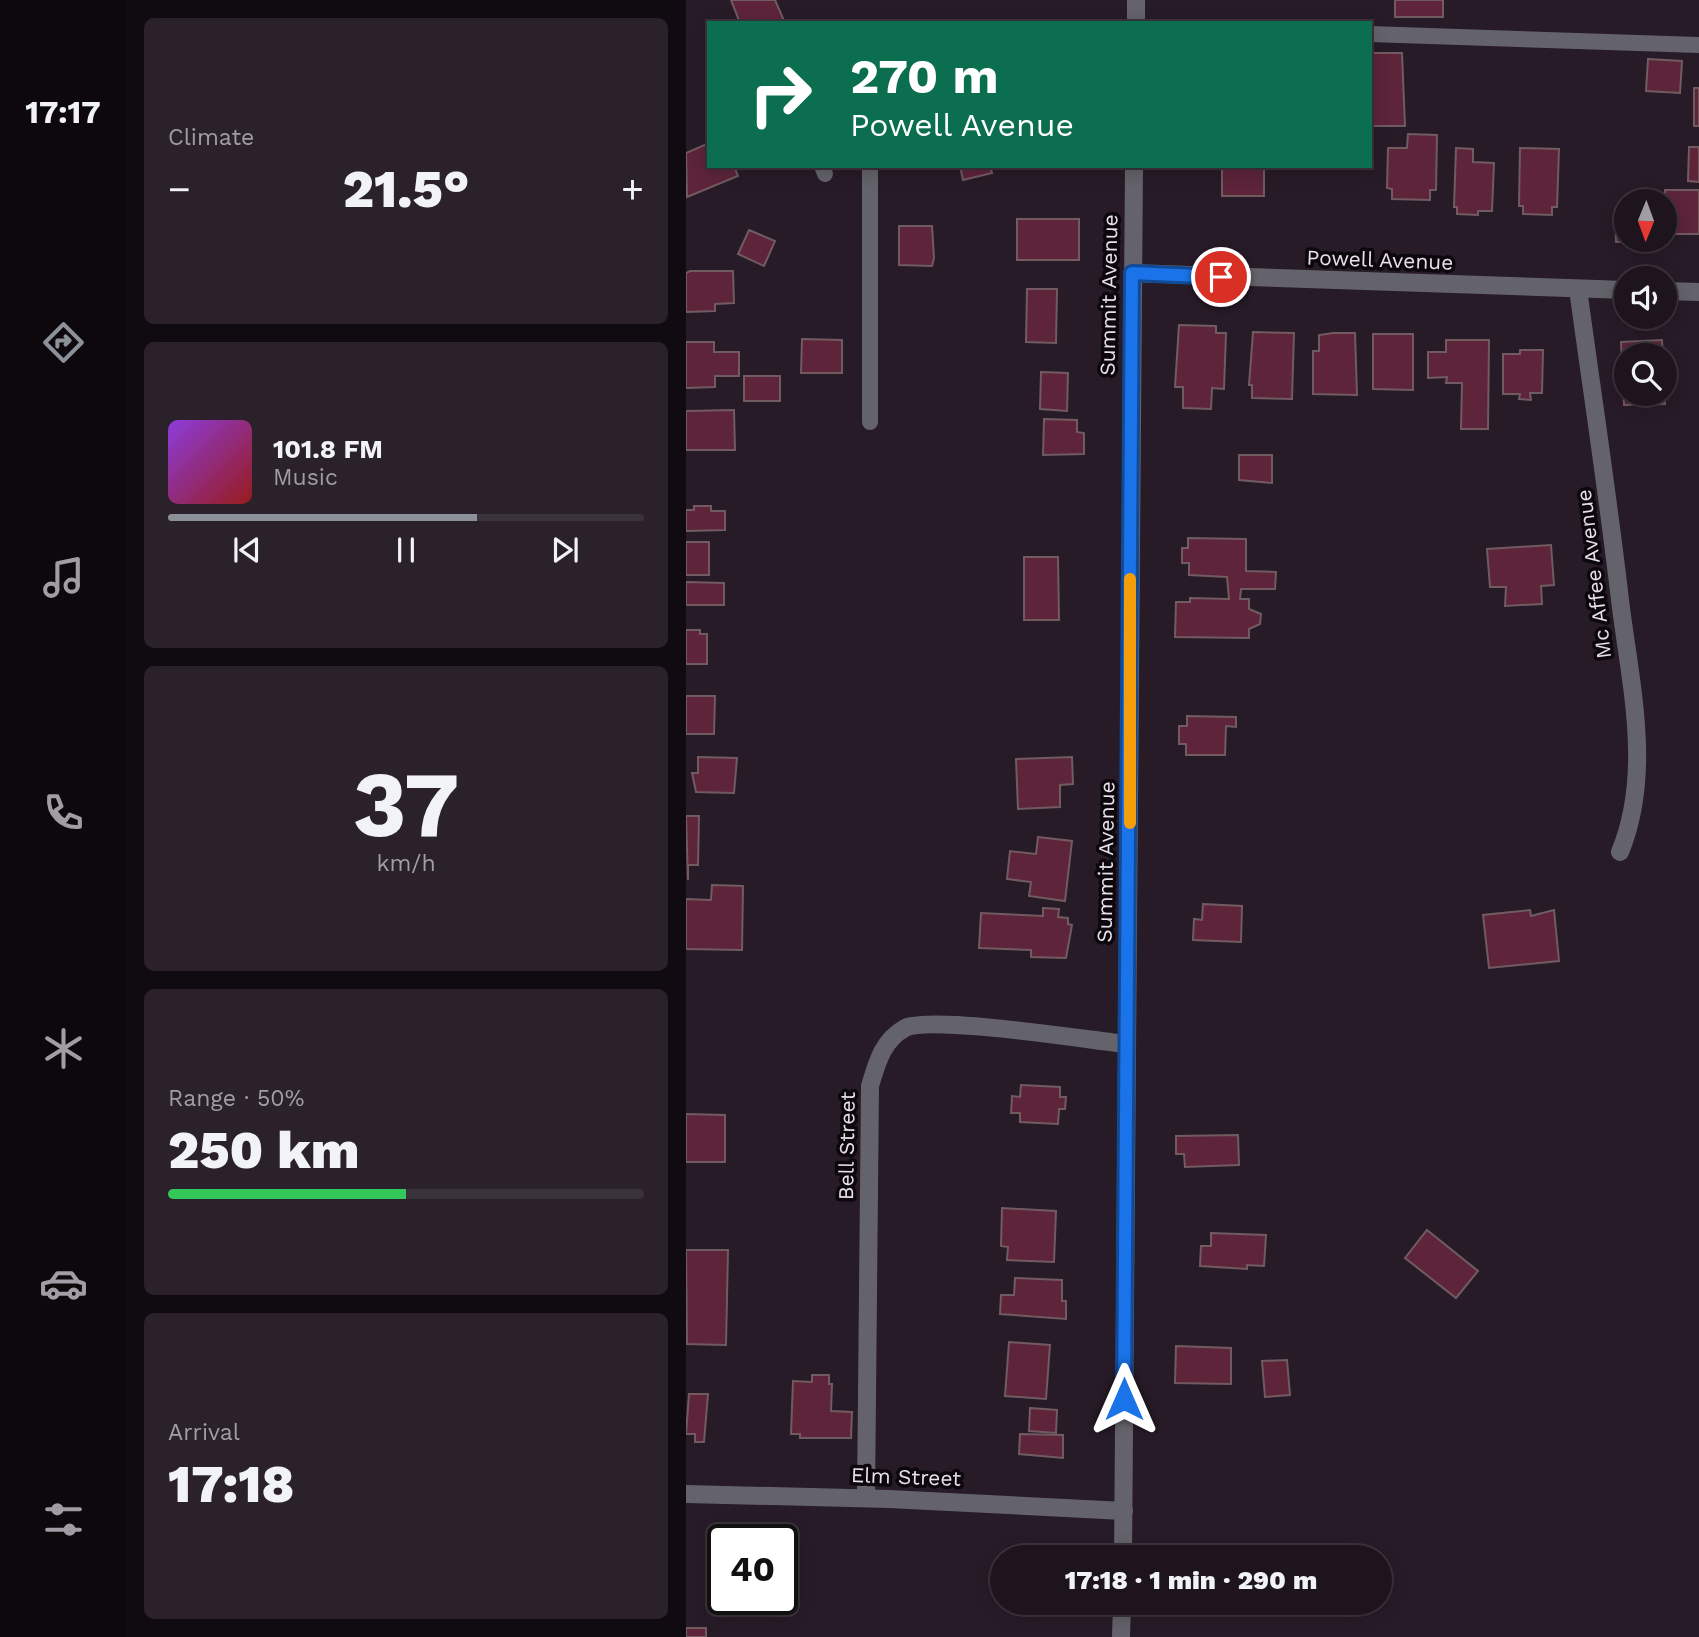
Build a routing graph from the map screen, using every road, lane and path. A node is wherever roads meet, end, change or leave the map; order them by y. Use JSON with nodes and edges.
{"nodes":[{"id":1,"x":1136,"y":0,"type":"edge"},
{"id":2,"x":1136,"y":21,"type":"edge"},
{"id":3,"x":1372,"y":34,"type":"edge"},
{"id":4,"x":1699,"y":45,"type":"edge"},
{"id":5,"x":870,"y":168,"type":"edge"},
{"id":6,"x":1134,"y":168,"type":"edge"},
{"id":7,"x":1132,"y":273,"type":"junction"},
{"id":8,"x":1578,"y":289,"type":"junction"},
{"id":9,"x":1614,"y":290,"type":"edge"},
{"id":10,"x":1677,"y":291,"type":"edge"},
{"id":11,"x":1699,"y":292,"type":"edge"},
{"id":12,"x":870,"y":422,"type":"dead end"},
{"id":13,"x":1620,"y":852,"type":"dead end"},
{"id":14,"x":1126,"y":1044,"type":"junction"},
{"id":15,"x":686,"y":1494,"type":"edge"},
{"id":16,"x":866,"y":1498,"type":"junction"},
{"id":17,"x":1124,"y":1511,"type":"junction"},
{"id":18,"x":1123,"y":1545,"type":"edge"},
{"id":19,"x":1122,"y":1615,"type":"edge"},
{"id":20,"x":1121,"y":1637,"type":"edge"}],
"edges":[{"from":1,"to":2,"type":"street"},
{"from":3,"to":4,"type":"lane"},
{"from":5,"to":12,"type":"lane"},
{"from":6,"to":7,"type":"street","name":"Summit Avenue"},
{"from":7,"to":8,"type":"street","name":"Powell Avenue"},
{"from":7,"to":14,"type":"street","name":"Summit Avenue"},
{"from":8,"to":9,"type":"street","name":"Powell Avenue"},
{"from":8,"to":13,"type":"street","name":"Mc Affee Avenue"},
{"from":10,"to":11,"type":"street"},
{"from":14,"to":16,"type":"street","name":"Bell Street"},
{"from":14,"to":17,"type":"street","name":"Summit Avenue"},
{"from":15,"to":16,"type":"street","name":"Elm Street"},
{"from":16,"to":17,"type":"street","name":"Elm Street"},
{"from":17,"to":18,"type":"street","name":"Summit Avenue"},
{"from":19,"to":20,"type":"street"}]}
